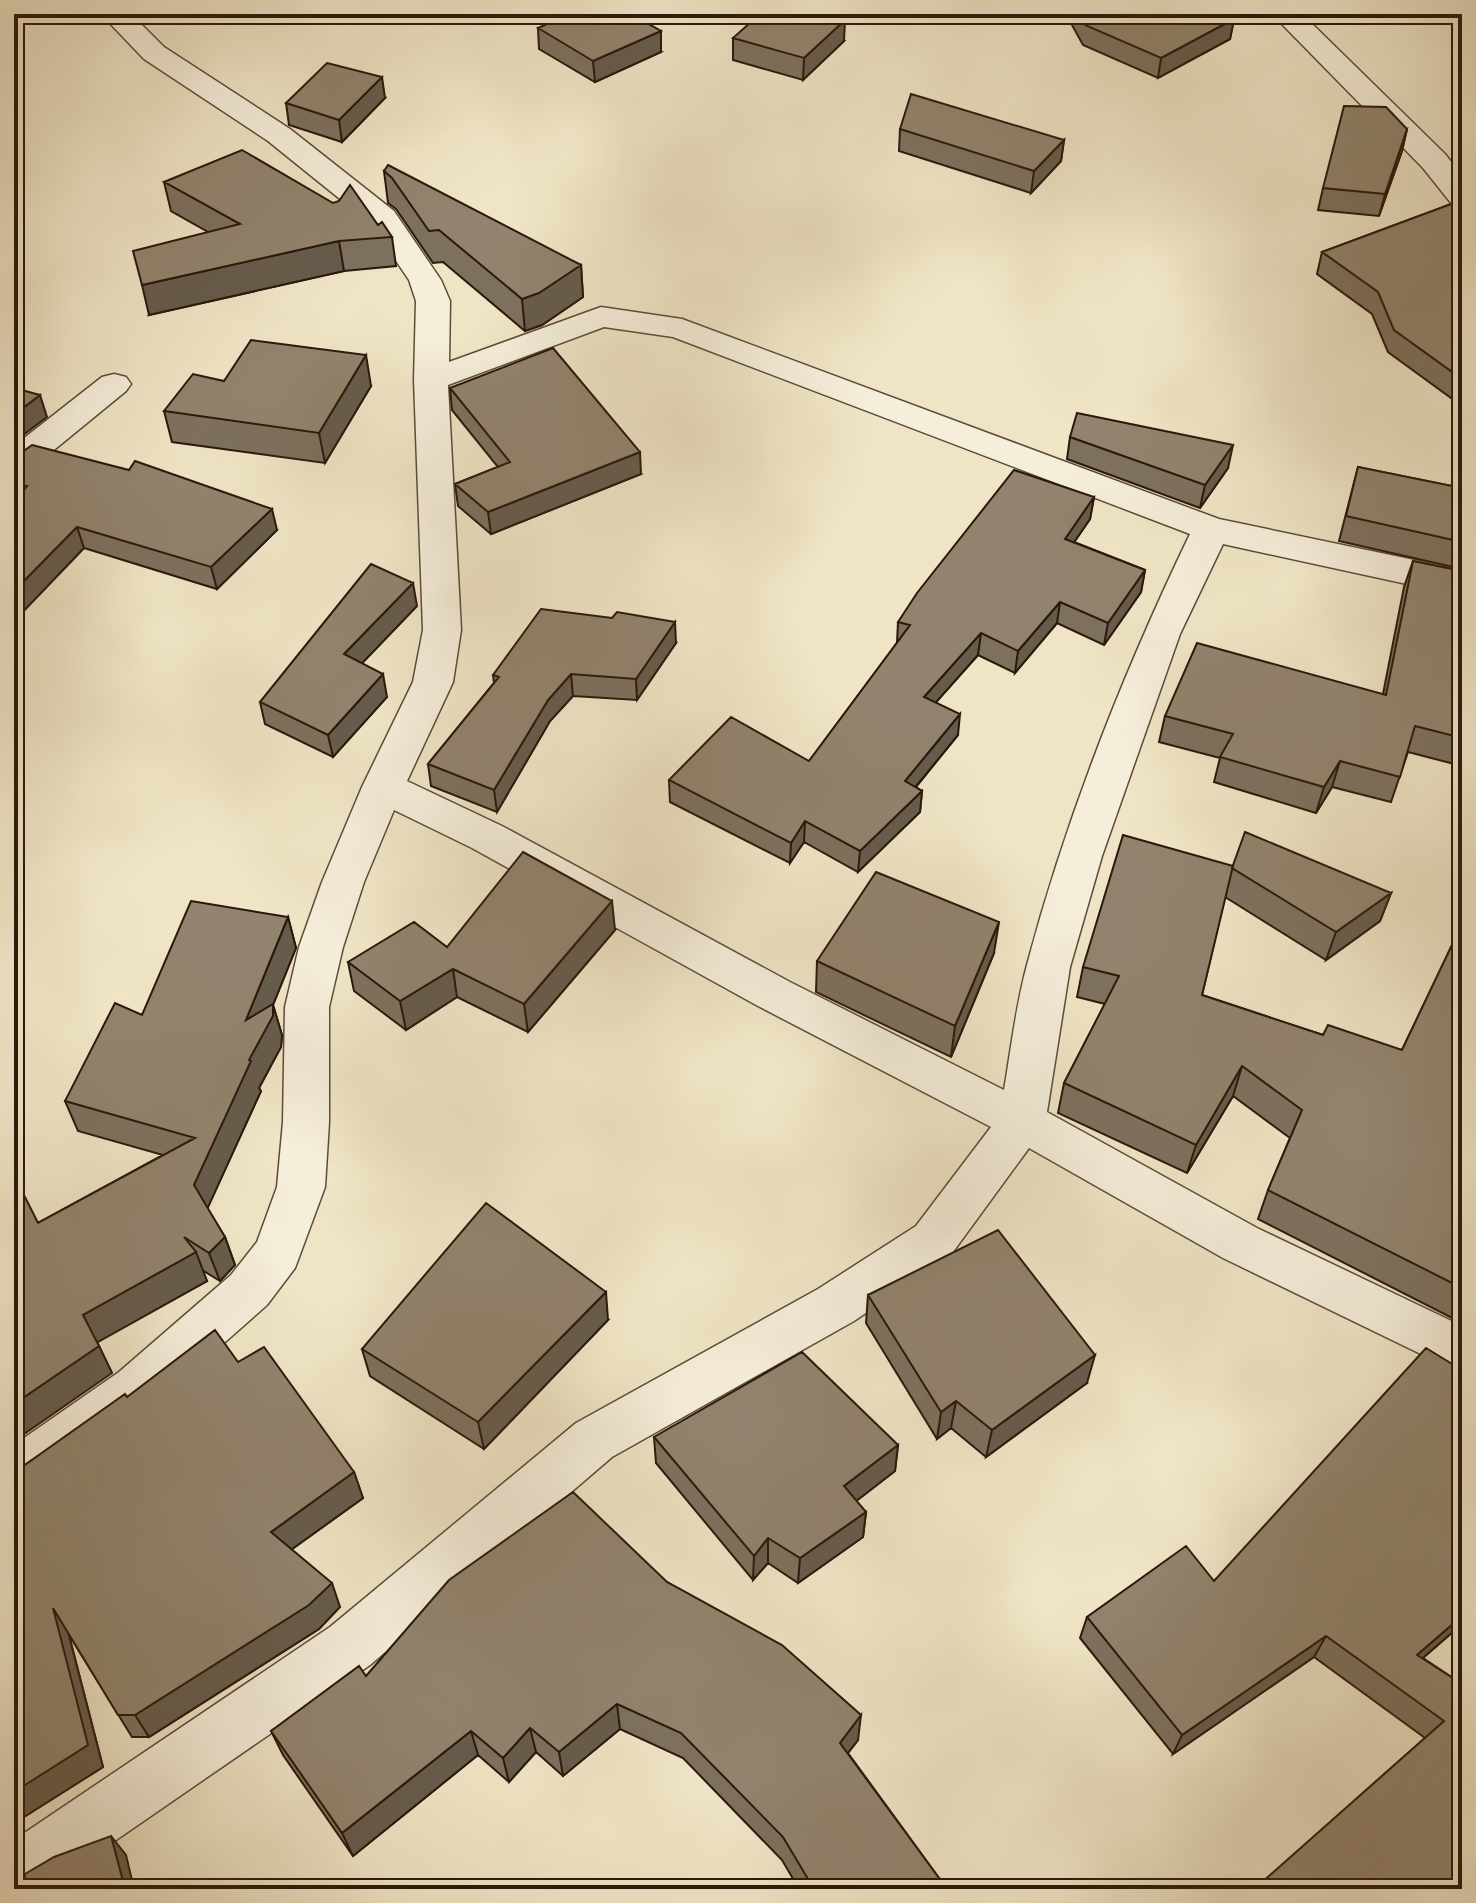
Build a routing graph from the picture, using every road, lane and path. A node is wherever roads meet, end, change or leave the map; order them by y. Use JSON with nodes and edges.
{"nodes":[{"id":1,"x":115,"y":14,"type":"edge"},
{"id":2,"x":1286,"y":14,"type":"edge"},
{"id":3,"x":1462,"y":196,"type":"edge"},
{"id":4,"x":431,"y":380,"type":"junction"},
{"id":5,"x":114,"y":384,"type":"dead end"},
{"id":6,"x":14,"y":464,"type":"edge"},
{"id":7,"x":1211,"y":529,"type":"junction"},
{"id":8,"x":1462,"y":583,"type":"edge"},
{"id":9,"x":383,"y":787,"type":"junction"},
{"id":10,"x":1022,"y":1121,"type":"junction"},
{"id":11,"x":1462,"y":1351,"type":"edge"},
{"id":12,"x":14,"y":1475,"type":"edge"},
{"id":13,"x":14,"y":1875,"type":"edge"}],
"edges":[{"from":1,"to":4,"type":"street"},
{"from":2,"to":3,"type":"street"},
{"from":4,"to":7,"type":"street"},
{"from":4,"to":9,"type":"street"},
{"from":5,"to":6,"type":"street"},
{"from":7,"to":8,"type":"street"},
{"from":7,"to":10,"type":"street"},
{"from":9,"to":10,"type":"street"},
{"from":9,"to":12,"type":"street"},
{"from":10,"to":11,"type":"street"},
{"from":10,"to":13,"type":"street"}]}
